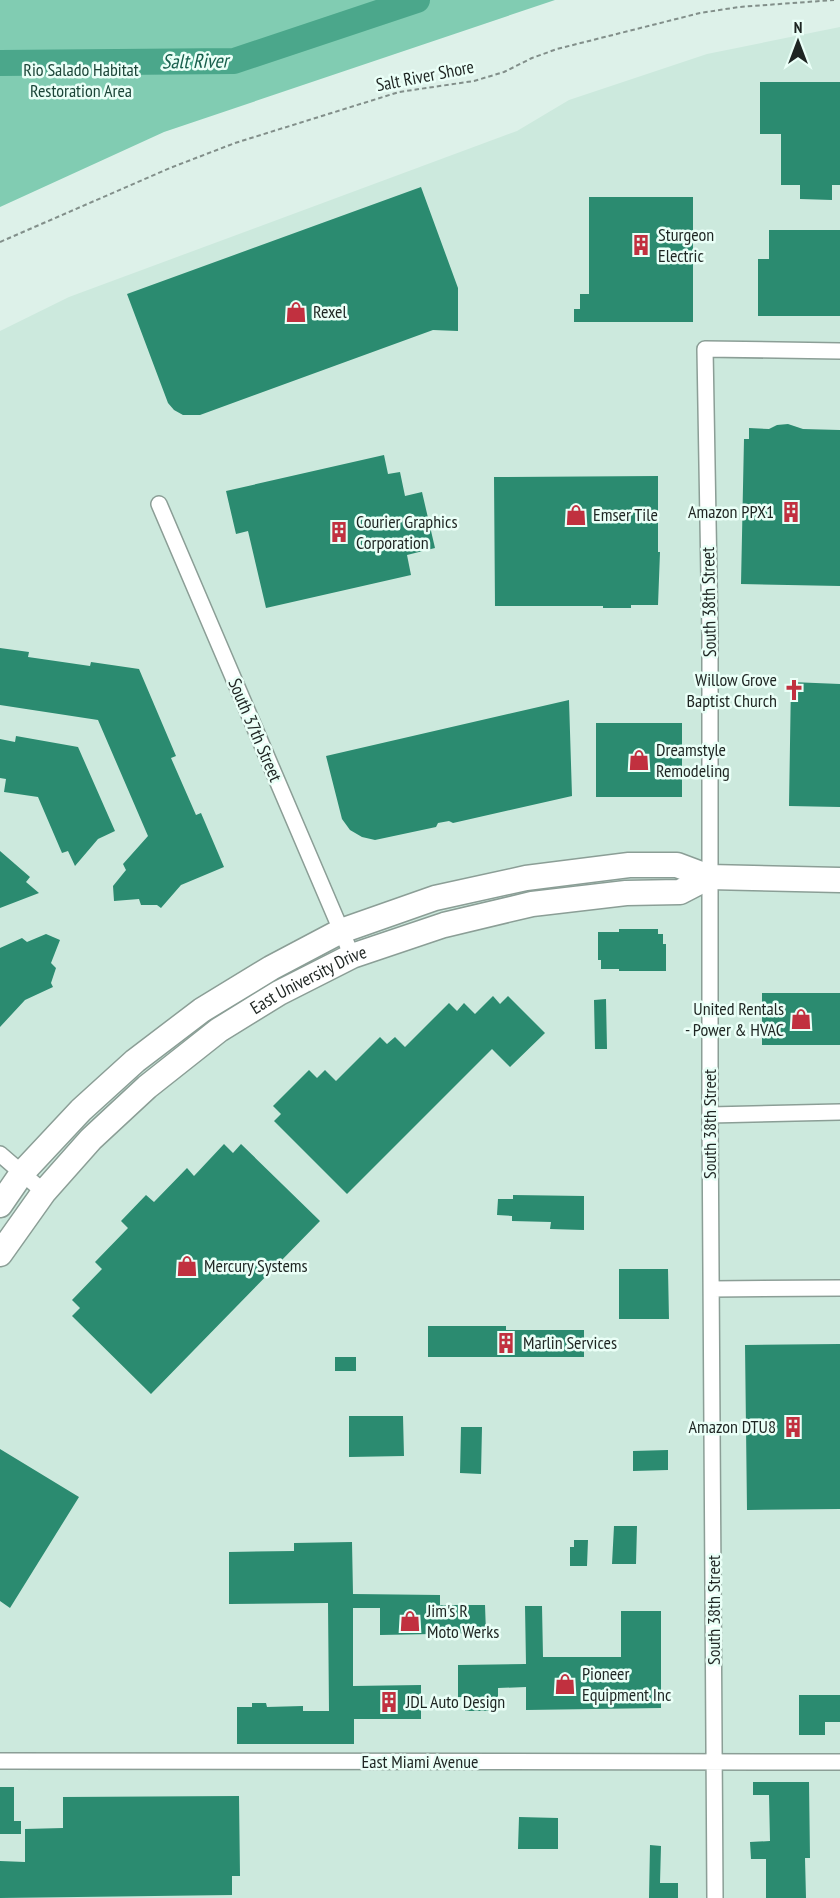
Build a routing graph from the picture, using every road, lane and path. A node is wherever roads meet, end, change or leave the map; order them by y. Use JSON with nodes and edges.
{"nodes":[{"id":1,"x":834,"y":0,"type":"edge"},
{"id":2,"x":0,"y":242,"type":"edge"},
{"id":3,"x":840,"y":351,"type":"edge"},
{"id":4,"x":159,"y":504,"type":"dead end"},
{"id":5,"x":709,"y":877,"type":"junction"},
{"id":6,"x":840,"y":880,"type":"edge"},
{"id":7,"x":341,"y":931,"type":"junction"},
{"id":8,"x":352,"y":956,"type":"junction"},
{"id":9,"x":840,"y":1112,"type":"edge"},
{"id":10,"x":710,"y":1115,"type":"junction"},
{"id":11,"x":0,"y":1154,"type":"edge"},
{"id":12,"x":22,"y":1173,"type":"junction"},
{"id":13,"x":44,"y":1192,"type":"junction"},
{"id":14,"x":0,"y":1205,"type":"edge"},
{"id":15,"x":0,"y":1254,"type":"edge"},
{"id":16,"x":840,"y":1288,"type":"edge"},
{"id":17,"x":712,"y":1289,"type":"junction"},
{"id":18,"x":0,"y":1761,"type":"edge"},
{"id":19,"x":714,"y":1762,"type":"junction"},
{"id":20,"x":840,"y":1762,"type":"edge"},
{"id":21,"x":715,"y":1898,"type":"edge"}],
"edges":[{"from":1,"to":2,"type":"path","name":"Salt River Shore"},
{"from":3,"to":5,"type":"street","name":"South 38th Street"},
{"from":4,"to":7,"type":"street","name":"South 37th Street"},
{"from":5,"to":6,"type":"main road","name":"East University Drive"},
{"from":5,"to":7,"type":"main road","name":"East University Drive"},
{"from":5,"to":8,"type":"main road","name":"East University Drive"},
{"from":5,"to":10,"type":"street","name":"South 38th Street"},
{"from":7,"to":8,"type":"street","name":"South 37th Street"},
{"from":7,"to":12,"type":"main road","name":"East University Drive"},
{"from":8,"to":13,"type":"main road","name":"East University Drive"},
{"from":9,"to":10,"type":"street"},
{"from":10,"to":17,"type":"street","name":"South 38th Street"},
{"from":11,"to":12,"type":"street"},
{"from":12,"to":13,"type":"street"},
{"from":12,"to":14,"type":"main road","name":"East University Drive"},
{"from":13,"to":15,"type":"main road","name":"East University Drive"},
{"from":16,"to":17,"type":"street"},
{"from":17,"to":19,"type":"street","name":"South 38th Street"},
{"from":18,"to":19,"type":"street","name":"East Miami Avenue"},
{"from":19,"to":20,"type":"street","name":"East Miami Avenue"},
{"from":19,"to":21,"type":"street","name":"South 38th Street"}]}
